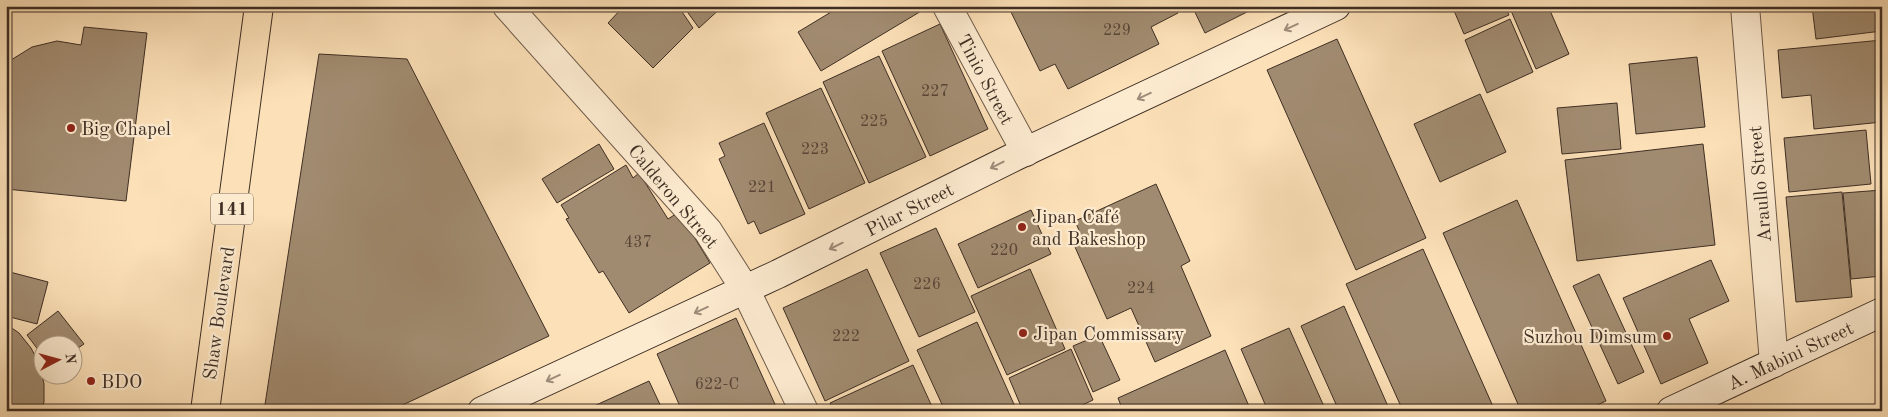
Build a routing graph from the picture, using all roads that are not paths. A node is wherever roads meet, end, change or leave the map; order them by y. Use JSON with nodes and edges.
{"nodes":[{"id":1,"x":259,"y":6,"type":"edge"},
{"id":2,"x":507,"y":6,"type":"edge"},
{"id":3,"x":947,"y":6,"type":"edge"},
{"id":4,"x":1336,"y":6,"type":"edge"},
{"id":5,"x":1744,"y":6,"type":"edge"},
{"id":6,"x":1026,"y":152,"type":"junction"},
{"id":7,"x":745,"y":289,"type":"junction"},
{"id":8,"x":1882,"y":312,"type":"edge"},
{"id":9,"x":1774,"y":363,"type":"junction"},
{"id":10,"x":205,"y":411,"type":"edge"},
{"id":11,"x":482,"y":411,"type":"edge"},
{"id":12,"x":804,"y":411,"type":"edge"},
{"id":13,"x":1671,"y":411,"type":"edge"}],
"edges":[{"from":1,"to":10,"type":"main road","name":"Shaw Boulevard","number":"141"},
{"from":2,"to":7,"type":"street","name":"Calderon Street"},
{"from":3,"to":6,"type":"street","name":"Tinio Street"},
{"from":4,"to":6,"type":"street","name":"Pilar Street","one_way":true},
{"from":5,"to":9,"type":"street","name":"Araullo Street"},
{"from":6,"to":7,"type":"street","name":"Pilar Street","one_way":true},
{"from":7,"to":11,"type":"street","name":"Pilar Street","one_way":true},
{"from":7,"to":12,"type":"street","name":"Calderon Street"},
{"from":8,"to":9,"type":"street","name":"A. Mabini Street"},
{"from":9,"to":13,"type":"street","name":"A. Mabini Street"}]}
